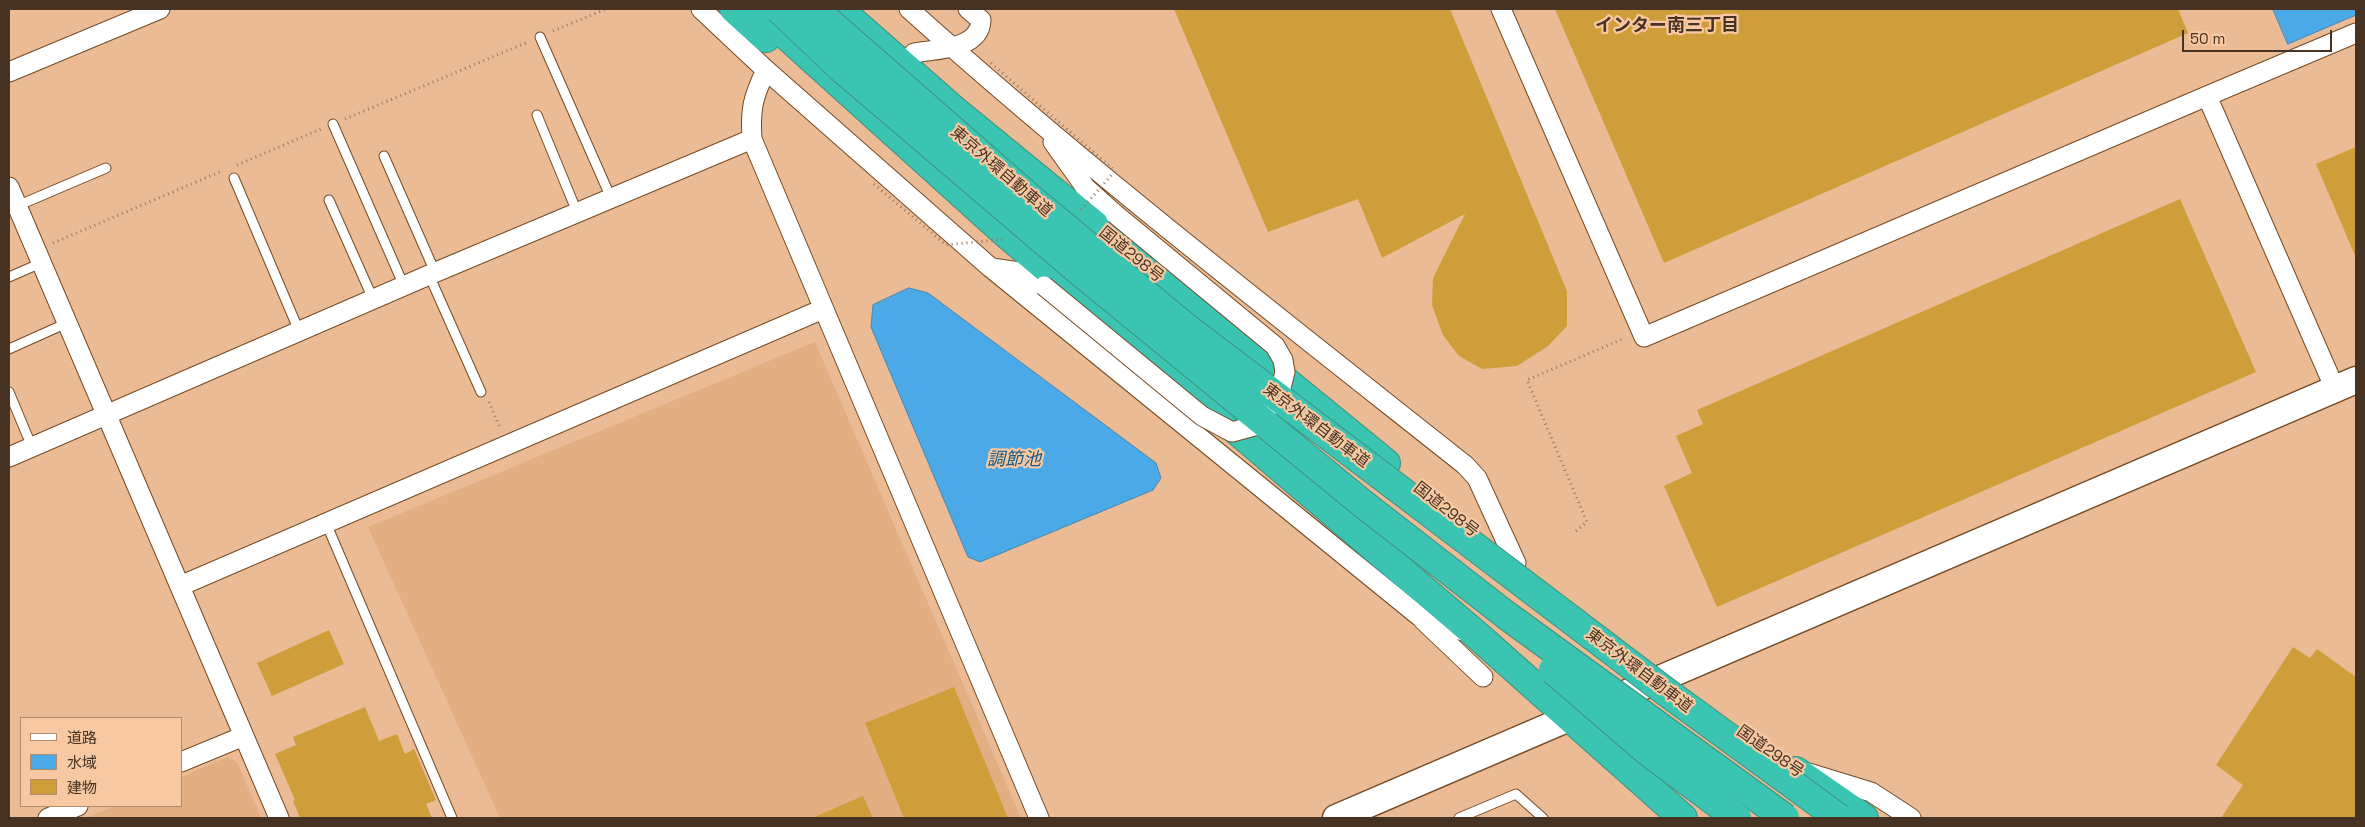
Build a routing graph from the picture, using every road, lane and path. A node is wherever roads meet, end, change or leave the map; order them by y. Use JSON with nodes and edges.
{"nodes":[{"id":1,"x":160,"y":9,"type":"edge"},
{"id":2,"x":606,"y":9,"type":"edge"},
{"id":3,"x":701,"y":9,"type":"edge"},
{"id":4,"x":734,"y":9,"type":"edge"},
{"id":5,"x":757,"y":9,"type":"edge"},
{"id":6,"x":778,"y":9,"type":"edge"},
{"id":7,"x":814,"y":9,"type":"edge"},
{"id":8,"x":839,"y":9,"type":"edge"},
{"id":9,"x":866,"y":9,"type":"edge"},
{"id":10,"x":908,"y":9,"type":"edge"},
{"id":11,"x":968,"y":9,"type":"edge"},
{"id":12,"x":1500,"y":9,"type":"edge"},
{"id":13,"x":2356,"y":33,"type":"edge"},
{"id":14,"x":540,"y":36,"type":"junction"},
{"id":15,"x":951,"y":47,"type":"junction"},
{"id":16,"x":914,"y":53,"type":"junction"},
{"id":17,"x":766,"y":70,"type":"junction"},
{"id":18,"x":9,"y":72,"type":"edge"},
{"id":19,"x":2207,"y":96,"type":"junction"},
{"id":20,"x":537,"y":115,"type":"dead end"},
{"id":21,"x":1036,"y":119,"type":"junction"},
{"id":22,"x":333,"y":124,"type":"junction"},
{"id":23,"x":752,"y":139,"type":"junction"},
{"id":24,"x":384,"y":156,"type":"dead end"},
{"id":25,"x":234,"y":166,"type":"dead end"},
{"id":26,"x":106,"y":168,"type":"dead end"},
{"id":27,"x":225,"y":170,"type":"dead end"},
{"id":28,"x":234,"y":178,"type":"dead end"},
{"id":29,"x":1042,"y":182,"type":"junction"},
{"id":30,"x":9,"y":187,"type":"edge"},
{"id":31,"x":611,"y":198,"type":"junction"},
{"id":32,"x":329,"y":200,"type":"dead end"},
{"id":33,"x":17,"y":206,"type":"junction"},
{"id":34,"x":577,"y":212,"type":"junction"},
{"id":35,"x":1002,"y":231,"type":"junction"},
{"id":36,"x":38,"y":257,"type":"junction"},
{"id":37,"x":991,"y":268,"type":"junction"},
{"id":38,"x":432,"y":274,"type":"junction"},
{"id":39,"x":9,"y":277,"type":"edge"},
{"id":40,"x":404,"y":286,"type":"junction"},
{"id":41,"x":373,"y":299,"type":"junction"},
{"id":42,"x":823,"y":308,"type":"junction"},
{"id":43,"x":67,"y":324,"type":"junction"},
{"id":44,"x":299,"y":331,"type":"junction"},
{"id":45,"x":1641,"y":331,"type":"junction"},
{"id":46,"x":9,"y":349,"type":"edge"},
{"id":47,"x":2346,"y":384,"type":"edge"},
{"id":48,"x":9,"y":392,"type":"edge"},
{"id":49,"x":481,"y":392,"type":"joint"},
{"id":50,"x":106,"y":415,"type":"junction"},
{"id":51,"x":507,"y":445,"type":"junction"},
{"id":52,"x":32,"y":447,"type":"junction"},
{"id":53,"x":9,"y":457,"type":"edge"},
{"id":54,"x":1362,"y":503,"type":"junction"},
{"id":55,"x":326,"y":523,"type":"junction"},
{"id":56,"x":1576,"y":531,"type":"dead end"},
{"id":57,"x":1516,"y":563,"type":"junction"},
{"id":58,"x":180,"y":586,"type":"junction"},
{"id":59,"x":1419,"y":616,"type":"junction"},
{"id":60,"x":1479,"y":637,"type":"junction"},
{"id":61,"x":1483,"y":677,"type":"dead end"},
{"id":62,"x":1665,"y":677,"type":"junction"},
{"id":63,"x":1568,"y":717,"type":"junction"},
{"id":64,"x":244,"y":736,"type":"junction"},
{"id":65,"x":182,"y":762,"type":"edge"},
{"id":66,"x":1791,"y":767,"type":"junction"},
{"id":67,"x":76,"y":807,"type":"edge"},
{"id":68,"x":48,"y":818,"type":"edge"},
{"id":69,"x":280,"y":818,"type":"edge"},
{"id":70,"x":452,"y":818,"type":"edge"},
{"id":71,"x":1039,"y":818,"type":"edge"},
{"id":72,"x":1336,"y":818,"type":"edge"},
{"id":73,"x":1459,"y":818,"type":"edge"},
{"id":74,"x":1543,"y":818,"type":"edge"},
{"id":75,"x":1683,"y":818,"type":"edge"},
{"id":76,"x":1737,"y":818,"type":"edge"},
{"id":77,"x":1785,"y":818,"type":"edge"},
{"id":78,"x":1839,"y":818,"type":"edge"},
{"id":79,"x":1864,"y":818,"type":"edge"},
{"id":80,"x":1911,"y":818,"type":"edge"}],
"edges":[{"from":1,"to":18,"type":"street"},
{"from":2,"to":14,"type":"path"},
{"from":3,"to":17,"type":"street"},
{"from":4,"to":35,"type":"highway"},
{"from":5,"to":35,"type":"highway"},
{"from":6,"to":54,"type":"highway","name":"東京外環自動車道","bridge":true},
{"from":7,"to":78,"type":"highway","name":"東京外環自動車道","bridge":true},
{"from":8,"to":29,"type":"highway","name":"国道298号"},
{"from":9,"to":16,"type":"highway","name":"国道298号"},
{"from":10,"to":15,"type":"street"},
{"from":11,"to":15,"type":"street"},
{"from":12,"to":45,"type":"street"},
{"from":13,"to":19,"type":"street"},
{"from":14,"to":22,"type":"path"},
{"from":14,"to":31,"type":"lane"},
{"from":15,"to":16,"type":"street"},
{"from":15,"to":21,"type":"street"},
{"from":16,"to":29,"type":"highway","name":"国道298号"},
{"from":17,"to":23,"type":"street"},
{"from":17,"to":37,"type":"street"},
{"from":19,"to":45,"type":"street"},
{"from":19,"to":47,"type":"street"},
{"from":20,"to":34,"type":"lane"},
{"from":21,"to":37,"type":"street","bridge":true},
{"from":21,"to":57,"type":"street"},
{"from":22,"to":25,"type":"path"},
{"from":22,"to":40,"type":"lane"},
{"from":23,"to":31,"type":"street"},
{"from":23,"to":42,"type":"street"},
{"from":24,"to":38,"type":"lane"},
{"from":26,"to":33,"type":"lane"},
{"from":27,"to":36,"type":"path"},
{"from":28,"to":44,"type":"lane"},
{"from":29,"to":57,"type":"highway","name":"国道298号"},
{"from":30,"to":33,"type":"street"},
{"from":31,"to":34,"type":"street"},
{"from":32,"to":41,"type":"lane"},
{"from":33,"to":36,"type":"street"},
{"from":34,"to":38,"type":"street"},
{"from":35,"to":60,"type":"highway"},
{"from":36,"to":39,"type":"lane"},
{"from":36,"to":43,"type":"street"},
{"from":37,"to":59,"type":"street"},
{"from":38,"to":40,"type":"street"},
{"from":38,"to":49,"type":"lane"},
{"from":40,"to":41,"type":"street"},
{"from":41,"to":44,"type":"street"},
{"from":42,"to":51,"type":"street"},
{"from":42,"to":71,"type":"street"},
{"from":43,"to":46,"type":"lane"},
{"from":43,"to":50,"type":"street"},
{"from":44,"to":50,"type":"street"},
{"from":45,"to":56,"type":"path"},
{"from":47,"to":62,"type":"street"},
{"from":48,"to":52,"type":"lane"},
{"from":49,"to":51,"type":"path"},
{"from":50,"to":52,"type":"street"},
{"from":50,"to":58,"type":"street"},
{"from":51,"to":55,"type":"street"},
{"from":52,"to":53,"type":"street"},
{"from":54,"to":76,"type":"highway","bridge":true},
{"from":54,"to":77,"type":"highway","name":"東京外環自動車道","bridge":true},
{"from":55,"to":58,"type":"street"},
{"from":55,"to":70,"type":"lane"},
{"from":57,"to":62,"type":"highway","name":"国道298号"},
{"from":58,"to":64,"type":"street"},
{"from":59,"to":60,"type":"street"},
{"from":59,"to":61,"type":"street"},
{"from":60,"to":63,"type":"highway"},
{"from":62,"to":63,"type":"street"},
{"from":62,"to":66,"type":"highway","name":"国道298号"},
{"from":63,"to":72,"type":"street"},
{"from":63,"to":75,"type":"highway"},
{"from":64,"to":65,"type":"street"},
{"from":64,"to":69,"type":"street"},
{"from":66,"to":79,"type":"highway","name":"国道298号"},
{"from":66,"to":80,"type":"street"},
{"from":67,"to":68,"type":"street"},
{"from":73,"to":74,"type":"lane"}]}
